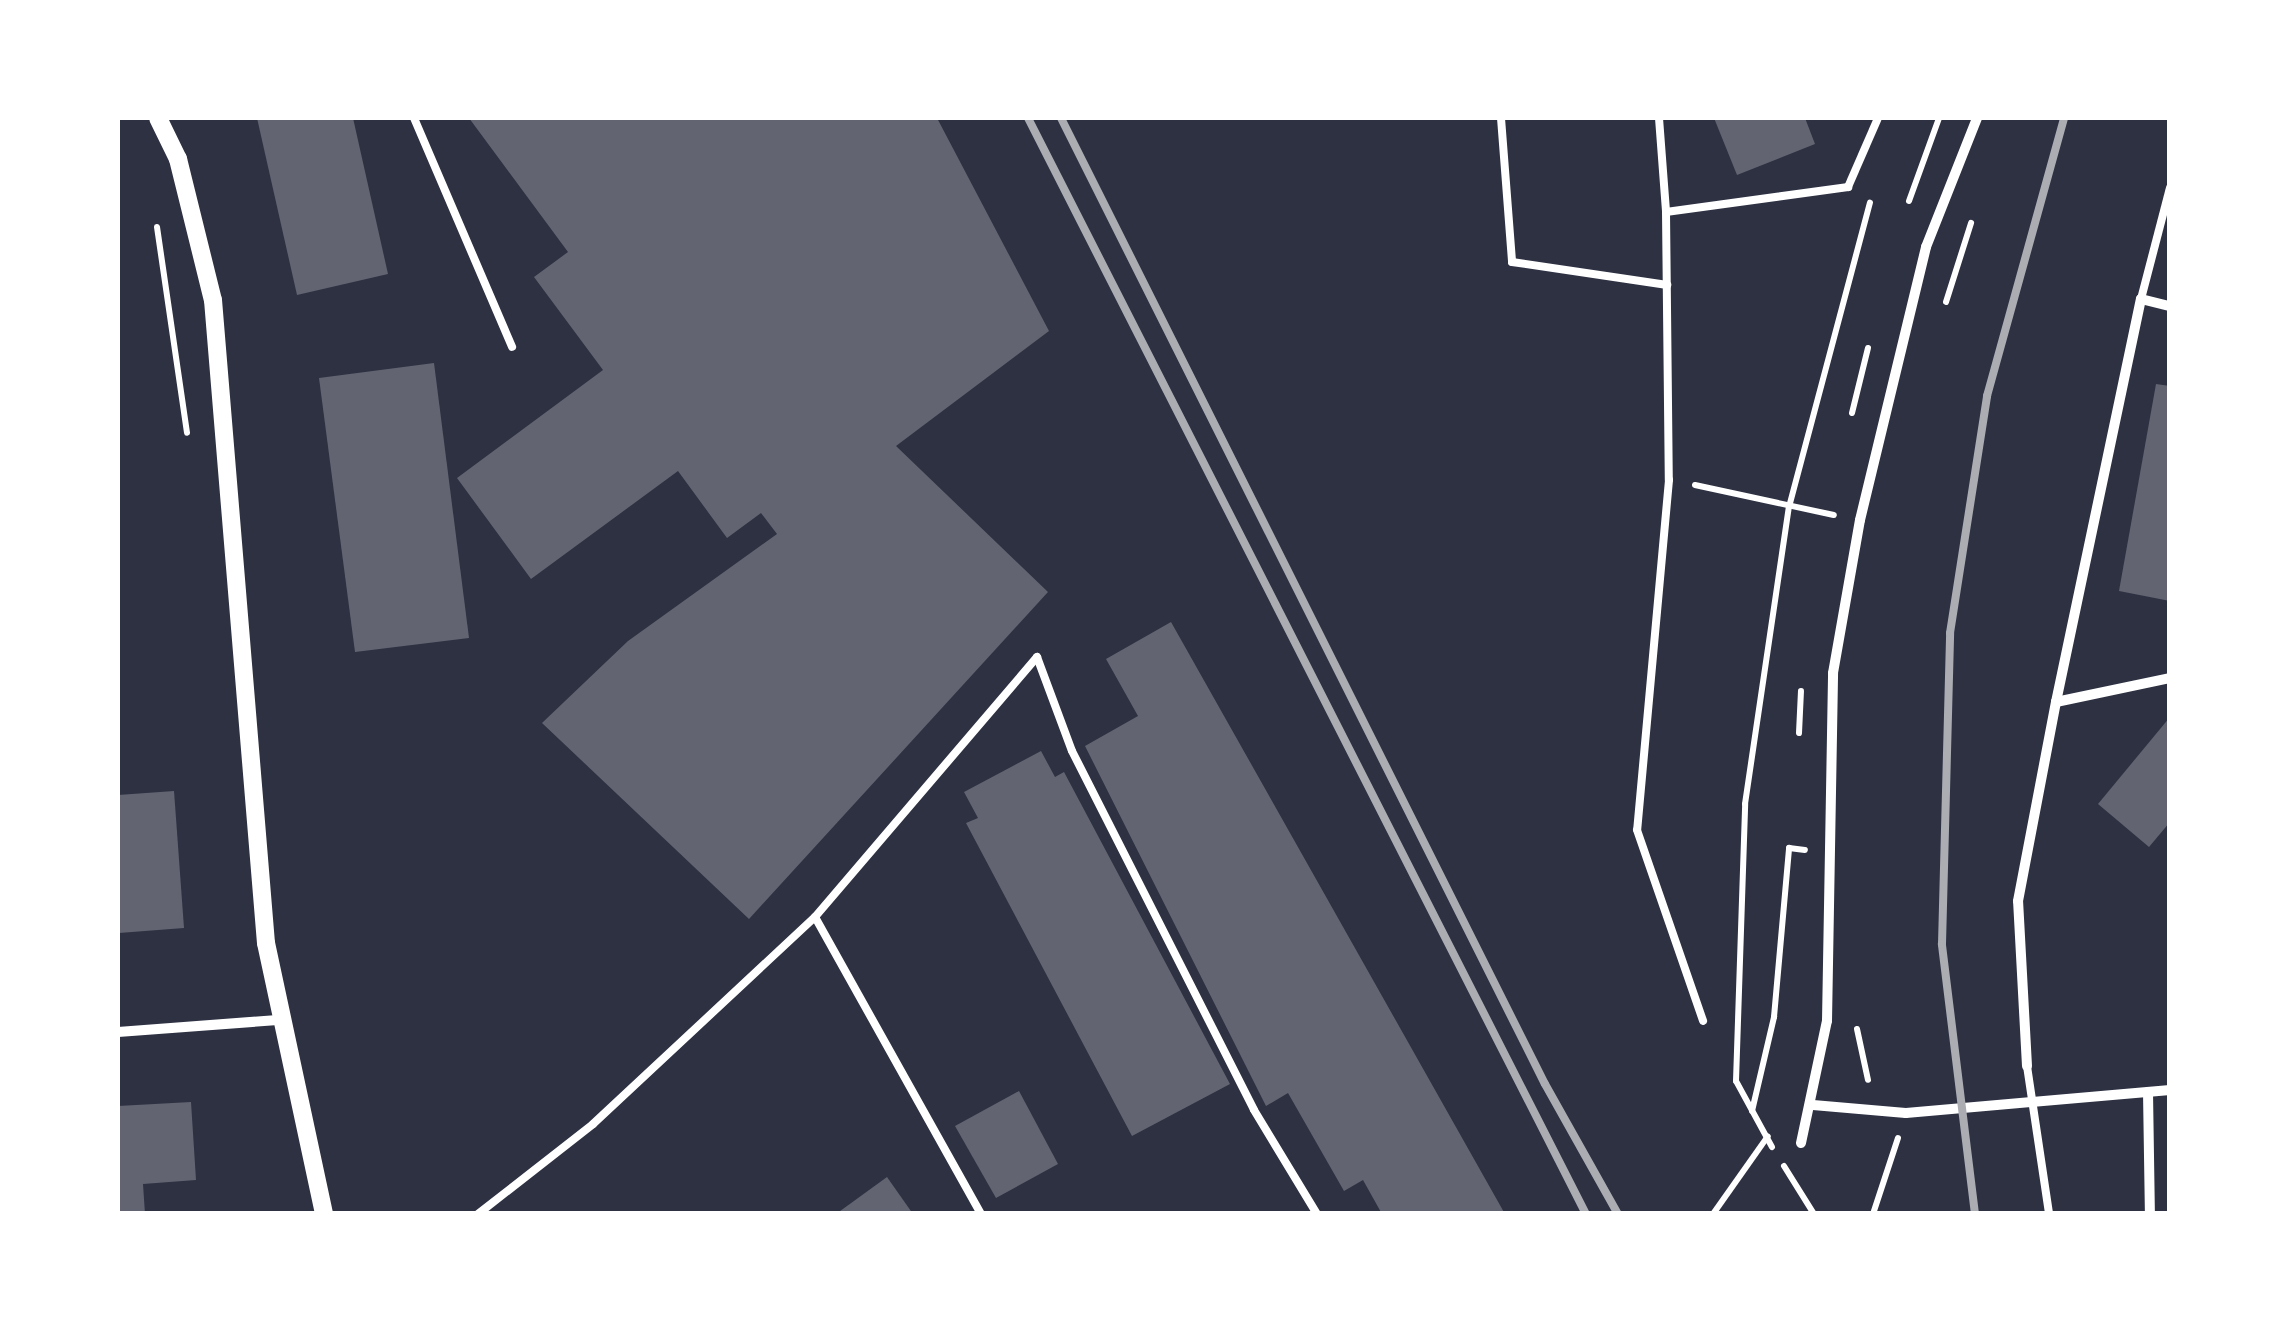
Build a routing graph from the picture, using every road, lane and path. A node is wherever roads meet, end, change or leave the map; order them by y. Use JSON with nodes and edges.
{"nodes":[{"id":1,"x":158,"y":118,"type":"edge"},
{"id":2,"x":414,"y":118,"type":"edge"},
{"id":3,"x":1501,"y":118,"type":"edge"},
{"id":4,"x":1658,"y":118,"type":"edge"},
{"id":5,"x":1878,"y":118,"type":"edge"},
{"id":6,"x":1977,"y":118,"type":"edge"},
{"id":7,"x":1876,"y":182,"type":"dead end"},
{"id":8,"x":2170,"y":188,"type":"edge"},
{"id":9,"x":1976,"y":206,"type":"dead end"},
{"id":10,"x":1666,"y":212,"type":"junction"},
{"id":11,"x":1667,"y":284,"type":"junction"},
{"id":12,"x":2141,"y":298,"type":"junction"},
{"id":13,"x":2170,"y":306,"type":"edge"},
{"id":14,"x":1943,"y":314,"type":"dead end"},
{"id":15,"x":512,"y":347,"type":"dead end"},
{"id":16,"x":1669,"y":480,"type":"junction"},
{"id":17,"x":1789,"y":507,"type":"junction"},
{"id":18,"x":1860,"y":520,"type":"junction"},
{"id":19,"x":2170,"y":678,"type":"edge"},
{"id":20,"x":2056,"y":702,"type":"junction"},
{"id":21,"x":1826,"y":851,"type":"junction"},
{"id":22,"x":815,"y":918,"type":"junction"},
{"id":23,"x":1856,"y":1014,"type":"dead end"},
{"id":24,"x":278,"y":1020,"type":"junction"},
{"id":25,"x":1703,"y":1022,"type":"dead end"},
{"id":26,"x":118,"y":1032,"type":"edge"},
{"id":27,"x":2026,"y":1066,"type":"joint"},
{"id":28,"x":2170,"y":1090,"type":"edge"},
{"id":29,"x":2148,"y":1092,"type":"junction"},
{"id":30,"x":1814,"y":1106,"type":"junction"},
{"id":31,"x":1875,"y":1110,"type":"junction"},
{"id":32,"x":1906,"y":1113,"type":"junction"},
{"id":33,"x":1801,"y":1143,"type":"dead end"},
{"id":34,"x":323,"y":1213,"type":"edge"},
{"id":35,"x":2049,"y":1213,"type":"edge"},
{"id":36,"x":478,"y":1214,"type":"edge"},
{"id":37,"x":981,"y":1214,"type":"edge"},
{"id":38,"x":1317,"y":1214,"type":"edge"},
{"id":39,"x":1873,"y":1214,"type":"edge"},
{"id":40,"x":2150,"y":1214,"type":"edge"}],
"edges":[{"from":1,"to":24,"type":"street"},
{"from":2,"to":15,"type":"lane"},
{"from":3,"to":11,"type":"lane"},
{"from":4,"to":10,"type":"lane"},
{"from":5,"to":10,"type":"lane"},
{"from":6,"to":18,"type":"street"},
{"from":7,"to":17,"type":"path"},
{"from":8,"to":12,"type":"lane"},
{"from":9,"to":14,"type":"path"},
{"from":10,"to":11,"type":"lane"},
{"from":11,"to":16,"type":"lane"},
{"from":12,"to":13,"type":"street"},
{"from":12,"to":20,"type":"street"},
{"from":16,"to":17,"type":"path"},
{"from":16,"to":25,"type":"lane"},
{"from":17,"to":18,"type":"path"},
{"from":17,"to":21,"type":"path"},
{"from":18,"to":21,"type":"street"},
{"from":19,"to":20,"type":"street"},
{"from":20,"to":27,"type":"street"},
{"from":21,"to":30,"type":"street"},
{"from":22,"to":36,"type":"lane"},
{"from":22,"to":37,"type":"lane"},
{"from":22,"to":38,"type":"lane"},
{"from":23,"to":31,"type":"path"},
{"from":24,"to":26,"type":"street"},
{"from":24,"to":34,"type":"street"},
{"from":27,"to":35,"type":"lane"},
{"from":28,"to":29,"type":"street"},
{"from":29,"to":32,"type":"street"},
{"from":29,"to":40,"type":"street"},
{"from":30,"to":31,"type":"street"},
{"from":30,"to":33,"type":"street"},
{"from":31,"to":32,"type":"street"},
{"from":32,"to":39,"type":"path"}]}
